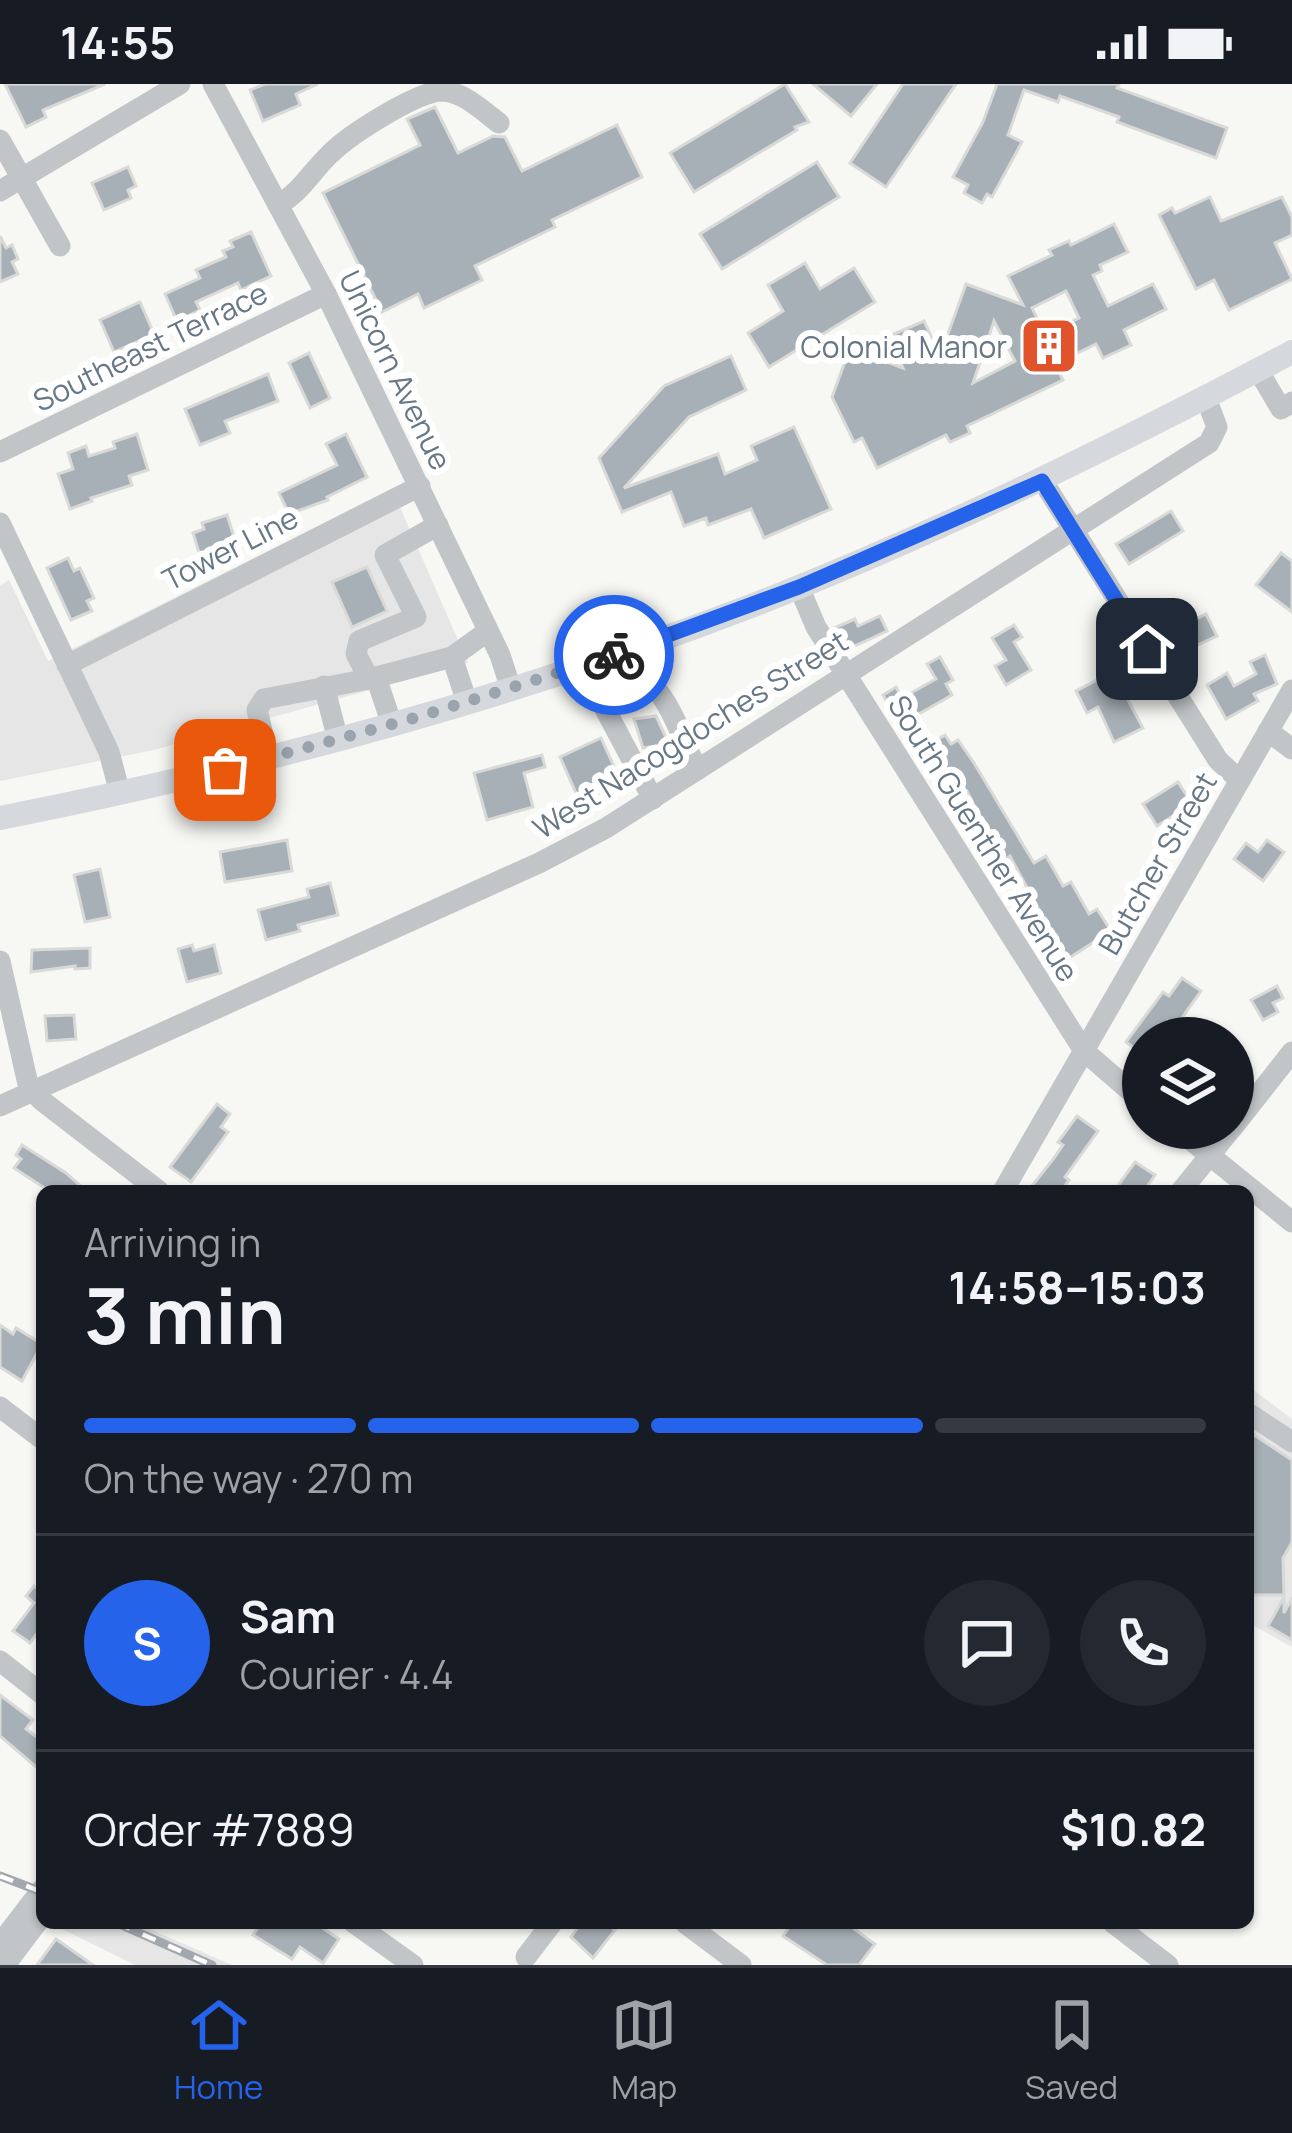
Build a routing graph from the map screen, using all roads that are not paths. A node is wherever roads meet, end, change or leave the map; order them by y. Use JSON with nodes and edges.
{"nodes":[{"id":1,"x":180,"y":84,"type":"edge"},
{"id":2,"x":213,"y":84,"type":"edge"},
{"id":3,"x":500,"y":123,"type":"dead end"},
{"id":4,"x":0,"y":140,"type":"edge"},
{"id":5,"x":22,"y":177,"type":"junction"},
{"id":6,"x":0,"y":191,"type":"edge"},
{"id":7,"x":278,"y":205,"type":"junction"},
{"id":8,"x":60,"y":246,"type":"dead end"},
{"id":9,"x":326,"y":294,"type":"junction"},
{"id":10,"x":1292,"y":352,"type":"edge"},
{"id":11,"x":1258,"y":370,"type":"junction"},
{"id":12,"x":1206,"y":398,"type":"junction"},
{"id":13,"x":1286,"y":405,"type":"edge"},
{"id":14,"x":0,"y":452,"type":"edge"},
{"id":15,"x":1042,"y":481,"type":"junction"},
{"id":16,"x":420,"y":486,"type":"junction"},
{"id":17,"x":0,"y":523,"type":"edge"},
{"id":18,"x":438,"y":525,"type":"junction"},
{"id":19,"x":1070,"y":529,"type":"junction"},
{"id":20,"x":799,"y":587,"type":"junction"},
{"id":21,"x":488,"y":631,"type":"junction"},
{"id":22,"x":619,"y":654,"type":"junction"},
{"id":23,"x":452,"y":657,"type":"junction"},
{"id":24,"x":67,"y":664,"type":"junction"},
{"id":25,"x":582,"y":666,"type":"junction"},
{"id":26,"x":845,"y":674,"type":"junction"},
{"id":27,"x":372,"y":678,"type":"junction"},
{"id":28,"x":324,"y":686,"type":"junction"},
{"id":29,"x":511,"y":688,"type":"junction"},
{"id":30,"x":1292,"y":690,"type":"edge"},
{"id":31,"x":467,"y":702,"type":"junction"},
{"id":32,"x":392,"y":725,"type":"junction"},
{"id":33,"x":1268,"y":731,"type":"junction"},
{"id":34,"x":338,"y":740,"type":"junction"},
{"id":35,"x":1292,"y":749,"type":"edge"},
{"id":36,"x":269,"y":759,"type":"junction"},
{"id":37,"x":697,"y":770,"type":"junction"},
{"id":38,"x":1239,"y":780,"type":"junction"},
{"id":39,"x":120,"y":793,"type":"junction"},
{"id":40,"x":652,"y":799,"type":"junction"},
{"id":41,"x":0,"y":818,"type":"edge"},
{"id":42,"x":0,"y":961,"type":"edge"},
{"id":43,"x":1084,"y":1051,"type":"junction"},
{"id":44,"x":1292,"y":1052,"type":"edge"},
{"id":45,"x":1122,"y":1084,"type":"edge"},
{"id":46,"x":33,"y":1091,"type":"junction"},
{"id":47,"x":1254,"y":1100,"type":"edge"},
{"id":48,"x":0,"y":1106,"type":"edge"},
{"id":49,"x":1202,"y":1149,"type":"edge"},
{"id":50,"x":1215,"y":1149,"type":"edge"},
{"id":51,"x":1210,"y":1155,"type":"junction"},
{"id":52,"x":151,"y":1185,"type":"edge"},
{"id":53,"x":1006,"y":1185,"type":"edge"},
{"id":54,"x":1186,"y":1185,"type":"edge"},
{"id":55,"x":1247,"y":1185,"type":"edge"},
{"id":56,"x":1254,"y":1191,"type":"edge"},
{"id":57,"x":1292,"y":1222,"type":"edge"},
{"id":58,"x":0,"y":1407,"type":"edge"},
{"id":59,"x":1254,"y":1418,"type":"edge"},
{"id":60,"x":36,"y":1434,"type":"edge"},
{"id":61,"x":1292,"y":1442,"type":"edge"},
{"id":62,"x":0,"y":1661,"type":"edge"},
{"id":63,"x":36,"y":1689,"type":"edge"},
{"id":64,"x":36,"y":1896,"type":"edge"},
{"id":65,"x":36,"y":1924,"type":"edge"},
{"id":66,"x":362,"y":1929,"type":"edge"},
{"id":67,"x":547,"y":1929,"type":"edge"},
{"id":68,"x":693,"y":1929,"type":"edge"},
{"id":69,"x":1121,"y":1929,"type":"edge"},
{"id":70,"x":0,"y":1944,"type":"edge"},
{"id":71,"x":526,"y":1957,"type":"dead end"},
{"id":72,"x":5,"y":1965,"type":"edge"},
{"id":73,"x":413,"y":1965,"type":"edge"},
{"id":74,"x":741,"y":1965,"type":"edge"},
{"id":75,"x":1168,"y":1965,"type":"edge"}],
"edges":[{"from":1,"to":5,"type":"street"},
{"from":2,"to":7,"type":"street","name":"Unicorn Avenue"},
{"from":3,"to":7,"type":"street"},
{"from":4,"to":5,"type":"street"},
{"from":5,"to":6,"type":"street"},
{"from":5,"to":8,"type":"street"},
{"from":7,"to":9,"type":"street","name":"Unicorn Avenue"},
{"from":9,"to":14,"type":"street","name":"Southeast Terrace"},
{"from":9,"to":16,"type":"street","name":"Unicorn Avenue"},
{"from":10,"to":11,"type":"main road"},
{"from":11,"to":12,"type":"main road"},
{"from":11,"to":13,"type":"street"},
{"from":12,"to":15,"type":"main road"},
{"from":12,"to":19,"type":"street","name":"West Nacogdoches Street"},
{"from":15,"to":19,"type":"street"},
{"from":15,"to":20,"type":"main road"},
{"from":16,"to":18,"type":"street","name":"Unicorn Avenue"},
{"from":16,"to":24,"type":"street","name":"Tower Line"},
{"from":17,"to":24,"type":"street"},
{"from":18,"to":21,"type":"street","name":"Unicorn Avenue"},
{"from":18,"to":27,"type":"street"},
{"from":19,"to":26,"type":"street","name":"West Nacogdoches Street"},
{"from":19,"to":38,"type":"street"},
{"from":20,"to":22,"type":"main road"},
{"from":20,"to":26,"type":"street","name":"South Guenther Avenue"},
{"from":21,"to":23,"type":"street"},
{"from":21,"to":29,"type":"street","name":"Unicorn Avenue"},
{"from":22,"to":25,"type":"main road"},
{"from":22,"to":37,"type":"street"},
{"from":23,"to":27,"type":"street"},
{"from":23,"to":31,"type":"street"},
{"from":24,"to":39,"type":"street"},
{"from":25,"to":29,"type":"main road"},
{"from":25,"to":40,"type":"street"},
{"from":26,"to":37,"type":"street","name":"West Nacogdoches Street"},
{"from":26,"to":43,"type":"street","name":"South Guenther Avenue"},
{"from":27,"to":28,"type":"street"},
{"from":27,"to":32,"type":"street"},
{"from":28,"to":34,"type":"street"},
{"from":28,"to":36,"type":"street"},
{"from":29,"to":31,"type":"main road"},
{"from":30,"to":33,"type":"street","name":"Butcher Street"},
{"from":31,"to":32,"type":"main road"},
{"from":32,"to":34,"type":"main road"},
{"from":33,"to":35,"type":"street"},
{"from":33,"to":38,"type":"street","name":"Butcher Street"},
{"from":34,"to":36,"type":"main road"},
{"from":36,"to":39,"type":"main road"},
{"from":37,"to":40,"type":"street","name":"West Nacogdoches Street"},
{"from":38,"to":43,"type":"street","name":"Butcher Street"},
{"from":39,"to":41,"type":"main road"},
{"from":40,"to":46,"type":"street","name":"West Nacogdoches Street"},
{"from":42,"to":46,"type":"street"},
{"from":43,"to":45,"type":"street","name":"South Guenther Avenue"},
{"from":43,"to":53,"type":"street","name":"Butcher Street"},
{"from":44,"to":47,"type":"street"},
{"from":46,"to":48,"type":"street","name":"West Nacogdoches Street"},
{"from":46,"to":52,"type":"street"},
{"from":49,"to":51,"type":"street"},
{"from":50,"to":51,"type":"street"},
{"from":51,"to":54,"type":"street"},
{"from":51,"to":55,"type":"street"},
{"from":56,"to":57,"type":"street"},
{"from":58,"to":60,"type":"street"},
{"from":59,"to":61,"type":"street"},
{"from":62,"to":63,"type":"street"},
{"from":64,"to":70,"type":"street"},
{"from":65,"to":72,"type":"street"},
{"from":66,"to":73,"type":"street"},
{"from":67,"to":71,"type":"street"},
{"from":68,"to":74,"type":"street"},
{"from":69,"to":75,"type":"street"}]}
